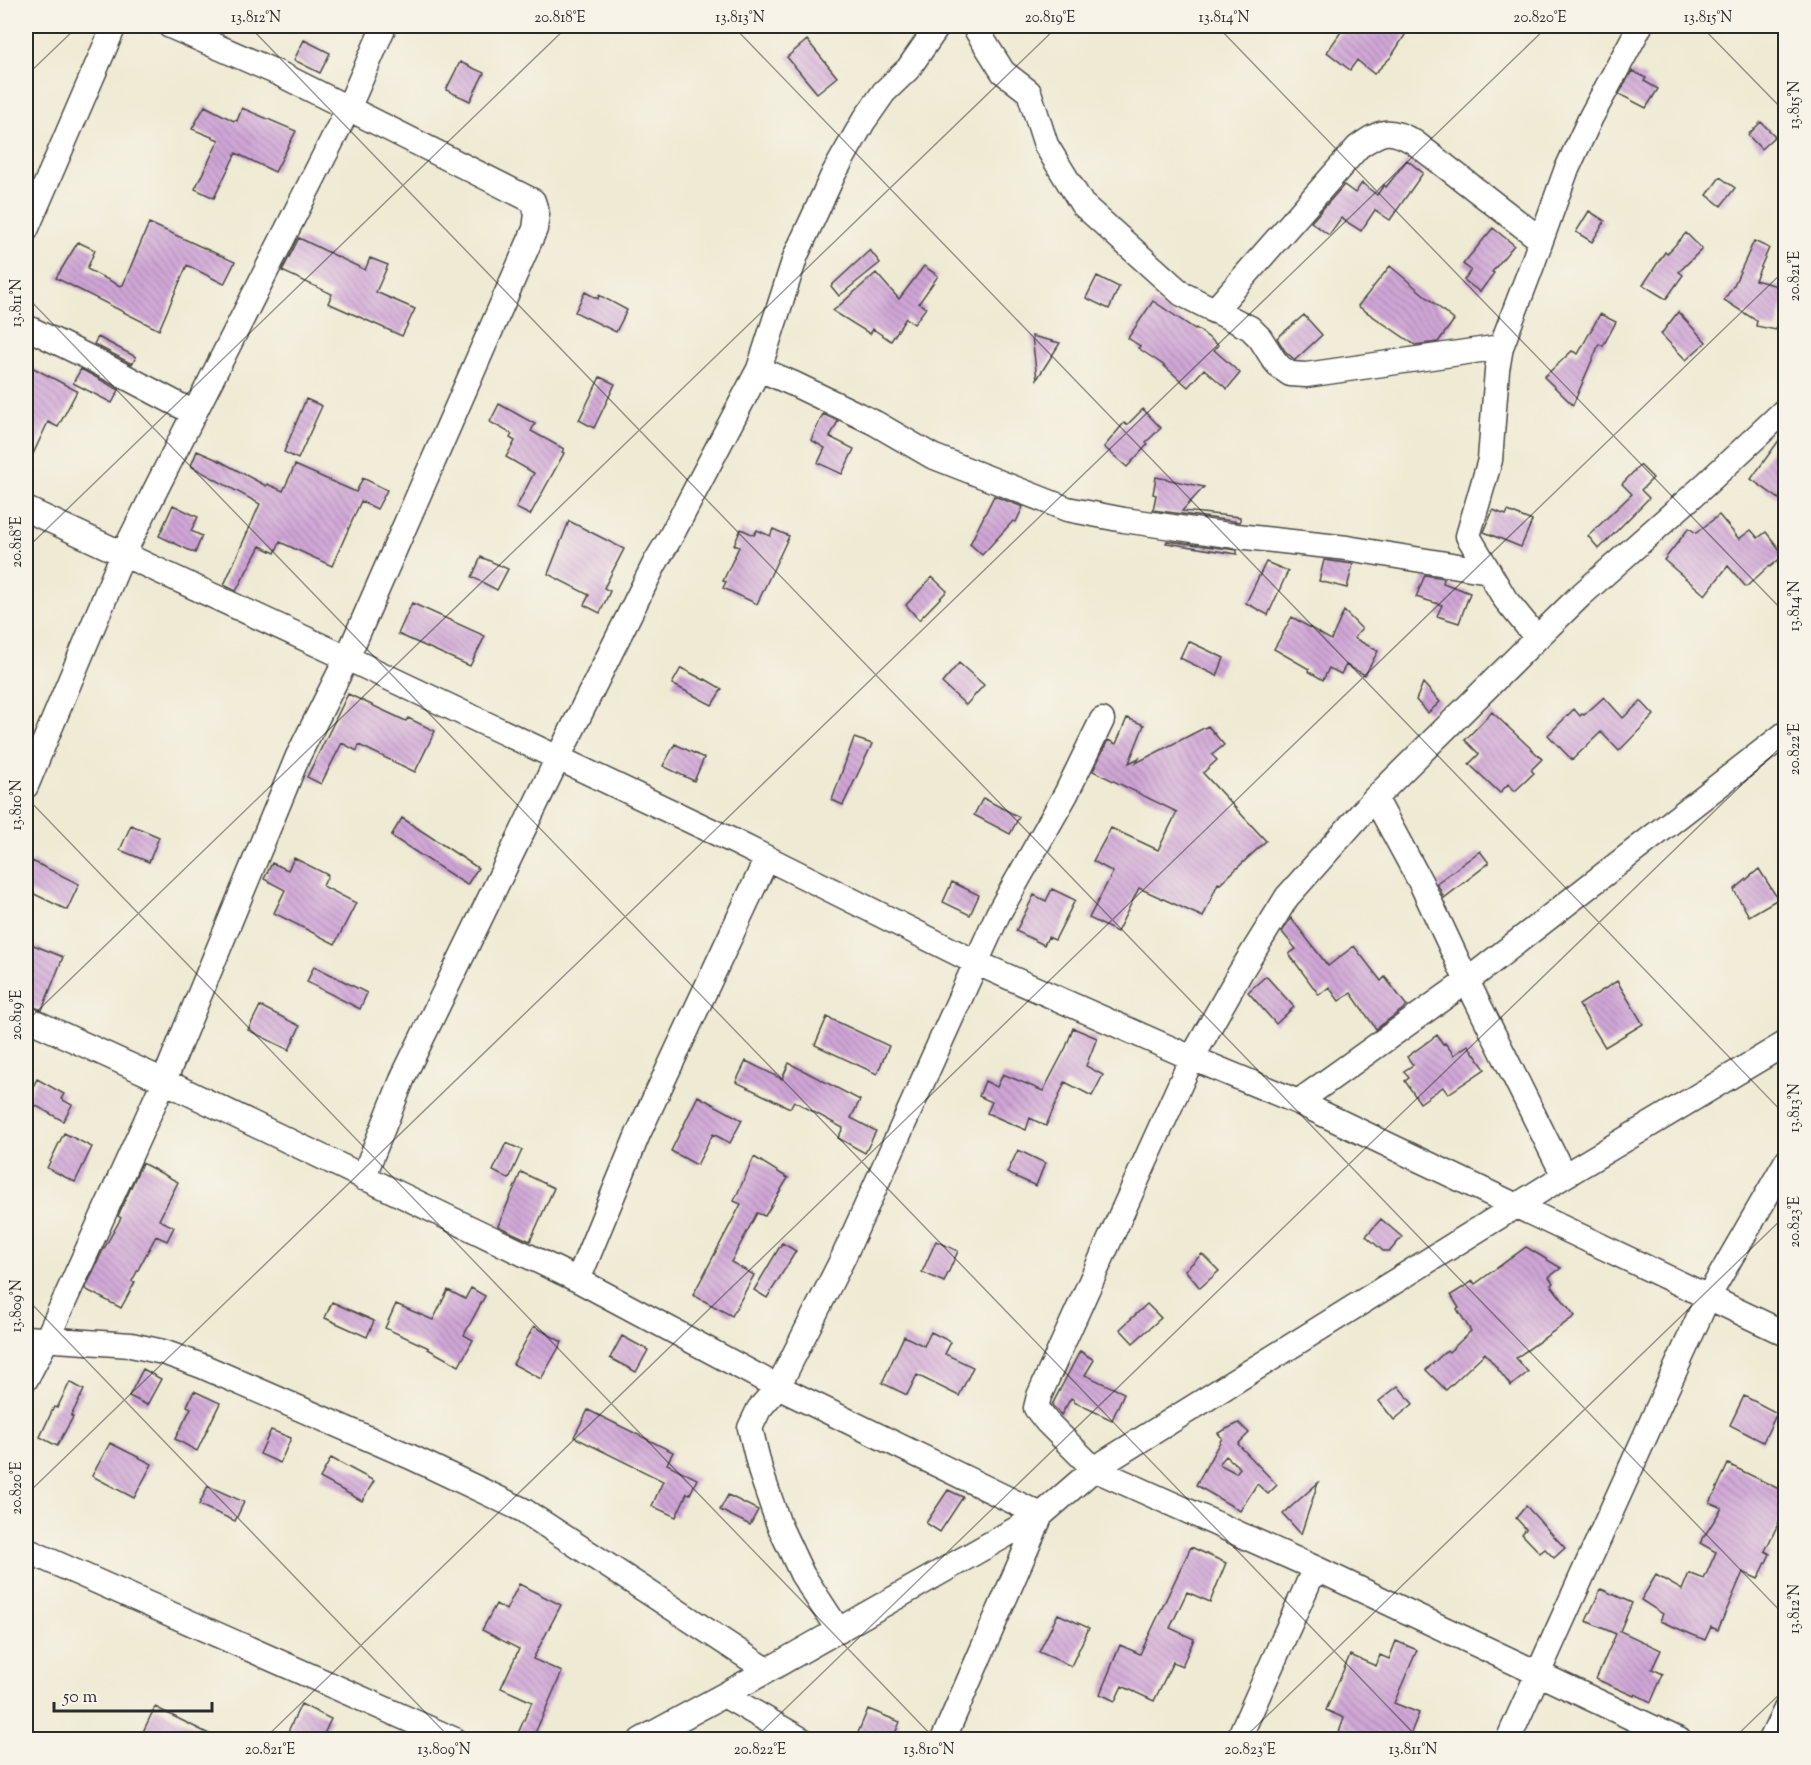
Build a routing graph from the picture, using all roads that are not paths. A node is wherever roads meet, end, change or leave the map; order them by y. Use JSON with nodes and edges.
{"nodes":[{"id":1,"x":114,"y":26,"type":"edge"},
{"id":2,"x":170,"y":26,"type":"edge"},
{"id":3,"x":384,"y":26,"type":"edge"},
{"id":4,"x":938,"y":26,"type":"edge"},
{"id":5,"x":974,"y":26,"type":"edge"},
{"id":6,"x":1640,"y":26,"type":"edge"},
{"id":7,"x":348,"y":109,"type":"junction"},
{"id":8,"x":26,"y":230,"type":"edge"},
{"id":9,"x":1541,"y":240,"type":"junction"},
{"id":10,"x":1214,"y":310,"type":"junction"},
{"id":11,"x":26,"y":327,"type":"edge"},
{"id":12,"x":1501,"y":346,"type":"junction"},
{"id":13,"x":759,"y":369,"type":"junction"},
{"id":14,"x":1785,"y":409,"type":"edge"},
{"id":15,"x":194,"y":413,"type":"junction"},
{"id":16,"x":26,"y":509,"type":"edge"},
{"id":17,"x":123,"y":554,"type":"junction"},
{"id":18,"x":1489,"y":571,"type":"junction"},
{"id":19,"x":1537,"y":638,"type":"junction"},
{"id":20,"x":347,"y":657,"type":"junction"},
{"id":21,"x":1102,"y":720,"type":"dead end"},
{"id":22,"x":1785,"y":733,"type":"edge"},
{"id":23,"x":558,"y":758,"type":"junction"},
{"id":24,"x":26,"y":786,"type":"edge"},
{"id":25,"x":1375,"y":798,"type":"junction"},
{"id":26,"x":767,"y":858,"type":"junction"},
{"id":27,"x":977,"y":963,"type":"junction"},
{"id":28,"x":1467,"y":981,"type":"junction"},
{"id":29,"x":26,"y":1018,"type":"edge"},
{"id":30,"x":1785,"y":1043,"type":"edge"},
{"id":31,"x":1192,"y":1058,"type":"junction"},
{"id":32,"x":165,"y":1081,"type":"junction"},
{"id":33,"x":1298,"y":1102,"type":"junction"},
{"id":34,"x":1785,"y":1162,"type":"edge"},
{"id":35,"x":1564,"y":1176,"type":"junction"},
{"id":36,"x":363,"y":1178,"type":"junction"},
{"id":37,"x":1517,"y":1205,"type":"junction"},
{"id":38,"x":578,"y":1280,"type":"junction"},
{"id":39,"x":1708,"y":1298,"type":"junction"},
{"id":40,"x":1785,"y":1334,"type":"edge"},
{"id":41,"x":36,"y":1339,"type":"edge"},
{"id":42,"x":26,"y":1379,"type":"edge"},
{"id":43,"x":778,"y":1387,"type":"junction"},
{"id":44,"x":1094,"y":1469,"type":"junction"},
{"id":45,"x":1041,"y":1515,"type":"junction"},
{"id":46,"x":26,"y":1550,"type":"edge"},
{"id":47,"x":1315,"y":1568,"type":"junction"},
{"id":48,"x":839,"y":1631,"type":"junction"},
{"id":49,"x":767,"y":1670,"type":"junction"},
{"id":50,"x":1537,"y":1673,"type":"junction"},
{"id":51,"x":724,"y":1695,"type":"junction"},
{"id":52,"x":1785,"y":1709,"type":"edge"},
{"id":53,"x":455,"y":1740,"type":"edge"},
{"id":54,"x":641,"y":1740,"type":"edge"},
{"id":55,"x":802,"y":1740,"type":"edge"},
{"id":56,"x":943,"y":1740,"type":"edge"},
{"id":57,"x":1239,"y":1740,"type":"edge"},
{"id":58,"x":1508,"y":1740,"type":"edge"},
{"id":59,"x":1679,"y":1740,"type":"edge"},
{"id":60,"x":1771,"y":1740,"type":"edge"}],
"edges":[{"from":1,"to":8,"type":"street"},
{"from":2,"to":7,"type":"street"},
{"from":3,"to":7,"type":"street"},
{"from":4,"to":13,"type":"street"},
{"from":5,"to":10,"type":"street"},
{"from":6,"to":9,"type":"street"},
{"from":7,"to":15,"type":"street"},
{"from":7,"to":20,"type":"street"},
{"from":9,"to":10,"type":"street"},
{"from":9,"to":12,"type":"street"},
{"from":10,"to":12,"type":"street"},
{"from":11,"to":15,"type":"street"},
{"from":12,"to":18,"type":"street"},
{"from":13,"to":18,"type":"street"},
{"from":13,"to":23,"type":"street"},
{"from":14,"to":19,"type":"street"},
{"from":15,"to":17,"type":"street"},
{"from":16,"to":17,"type":"street"},
{"from":17,"to":20,"type":"street"},
{"from":17,"to":24,"type":"street"},
{"from":18,"to":19,"type":"street"},
{"from":19,"to":25,"type":"street"},
{"from":20,"to":23,"type":"street"},
{"from":20,"to":32,"type":"street"},
{"from":21,"to":27,"type":"street"},
{"from":22,"to":28,"type":"street"},
{"from":23,"to":26,"type":"street"},
{"from":23,"to":36,"type":"street"},
{"from":25,"to":28,"type":"street"},
{"from":25,"to":31,"type":"street"},
{"from":26,"to":27,"type":"street"},
{"from":26,"to":38,"type":"street"},
{"from":27,"to":31,"type":"street"},
{"from":27,"to":43,"type":"street"},
{"from":28,"to":33,"type":"street"},
{"from":28,"to":35,"type":"street"},
{"from":29,"to":32,"type":"street"},
{"from":30,"to":35,"type":"street"},
{"from":31,"to":33,"type":"street"},
{"from":31,"to":44,"type":"street"},
{"from":32,"to":36,"type":"street"},
{"from":32,"to":41,"type":"street"},
{"from":33,"to":37,"type":"street"},
{"from":34,"to":39,"type":"street"},
{"from":35,"to":37,"type":"street"},
{"from":36,"to":38,"type":"street"},
{"from":37,"to":39,"type":"street"},
{"from":37,"to":44,"type":"street"},
{"from":38,"to":43,"type":"street"},
{"from":39,"to":40,"type":"street"},
{"from":39,"to":50,"type":"street"},
{"from":41,"to":42,"type":"street"},
{"from":41,"to":49,"type":"street"},
{"from":43,"to":45,"type":"street"},
{"from":43,"to":48,"type":"street"},
{"from":44,"to":45,"type":"street"},
{"from":44,"to":47,"type":"street"},
{"from":45,"to":48,"type":"street"},
{"from":45,"to":56,"type":"street"},
{"from":46,"to":53,"type":"street"},
{"from":47,"to":50,"type":"street"},
{"from":47,"to":57,"type":"street"},
{"from":48,"to":49,"type":"street"},
{"from":49,"to":51,"type":"street"},
{"from":50,"to":58,"type":"street"},
{"from":50,"to":59,"type":"street"},
{"from":51,"to":54,"type":"street"},
{"from":51,"to":55,"type":"street"},
{"from":52,"to":60,"type":"street"}]}
